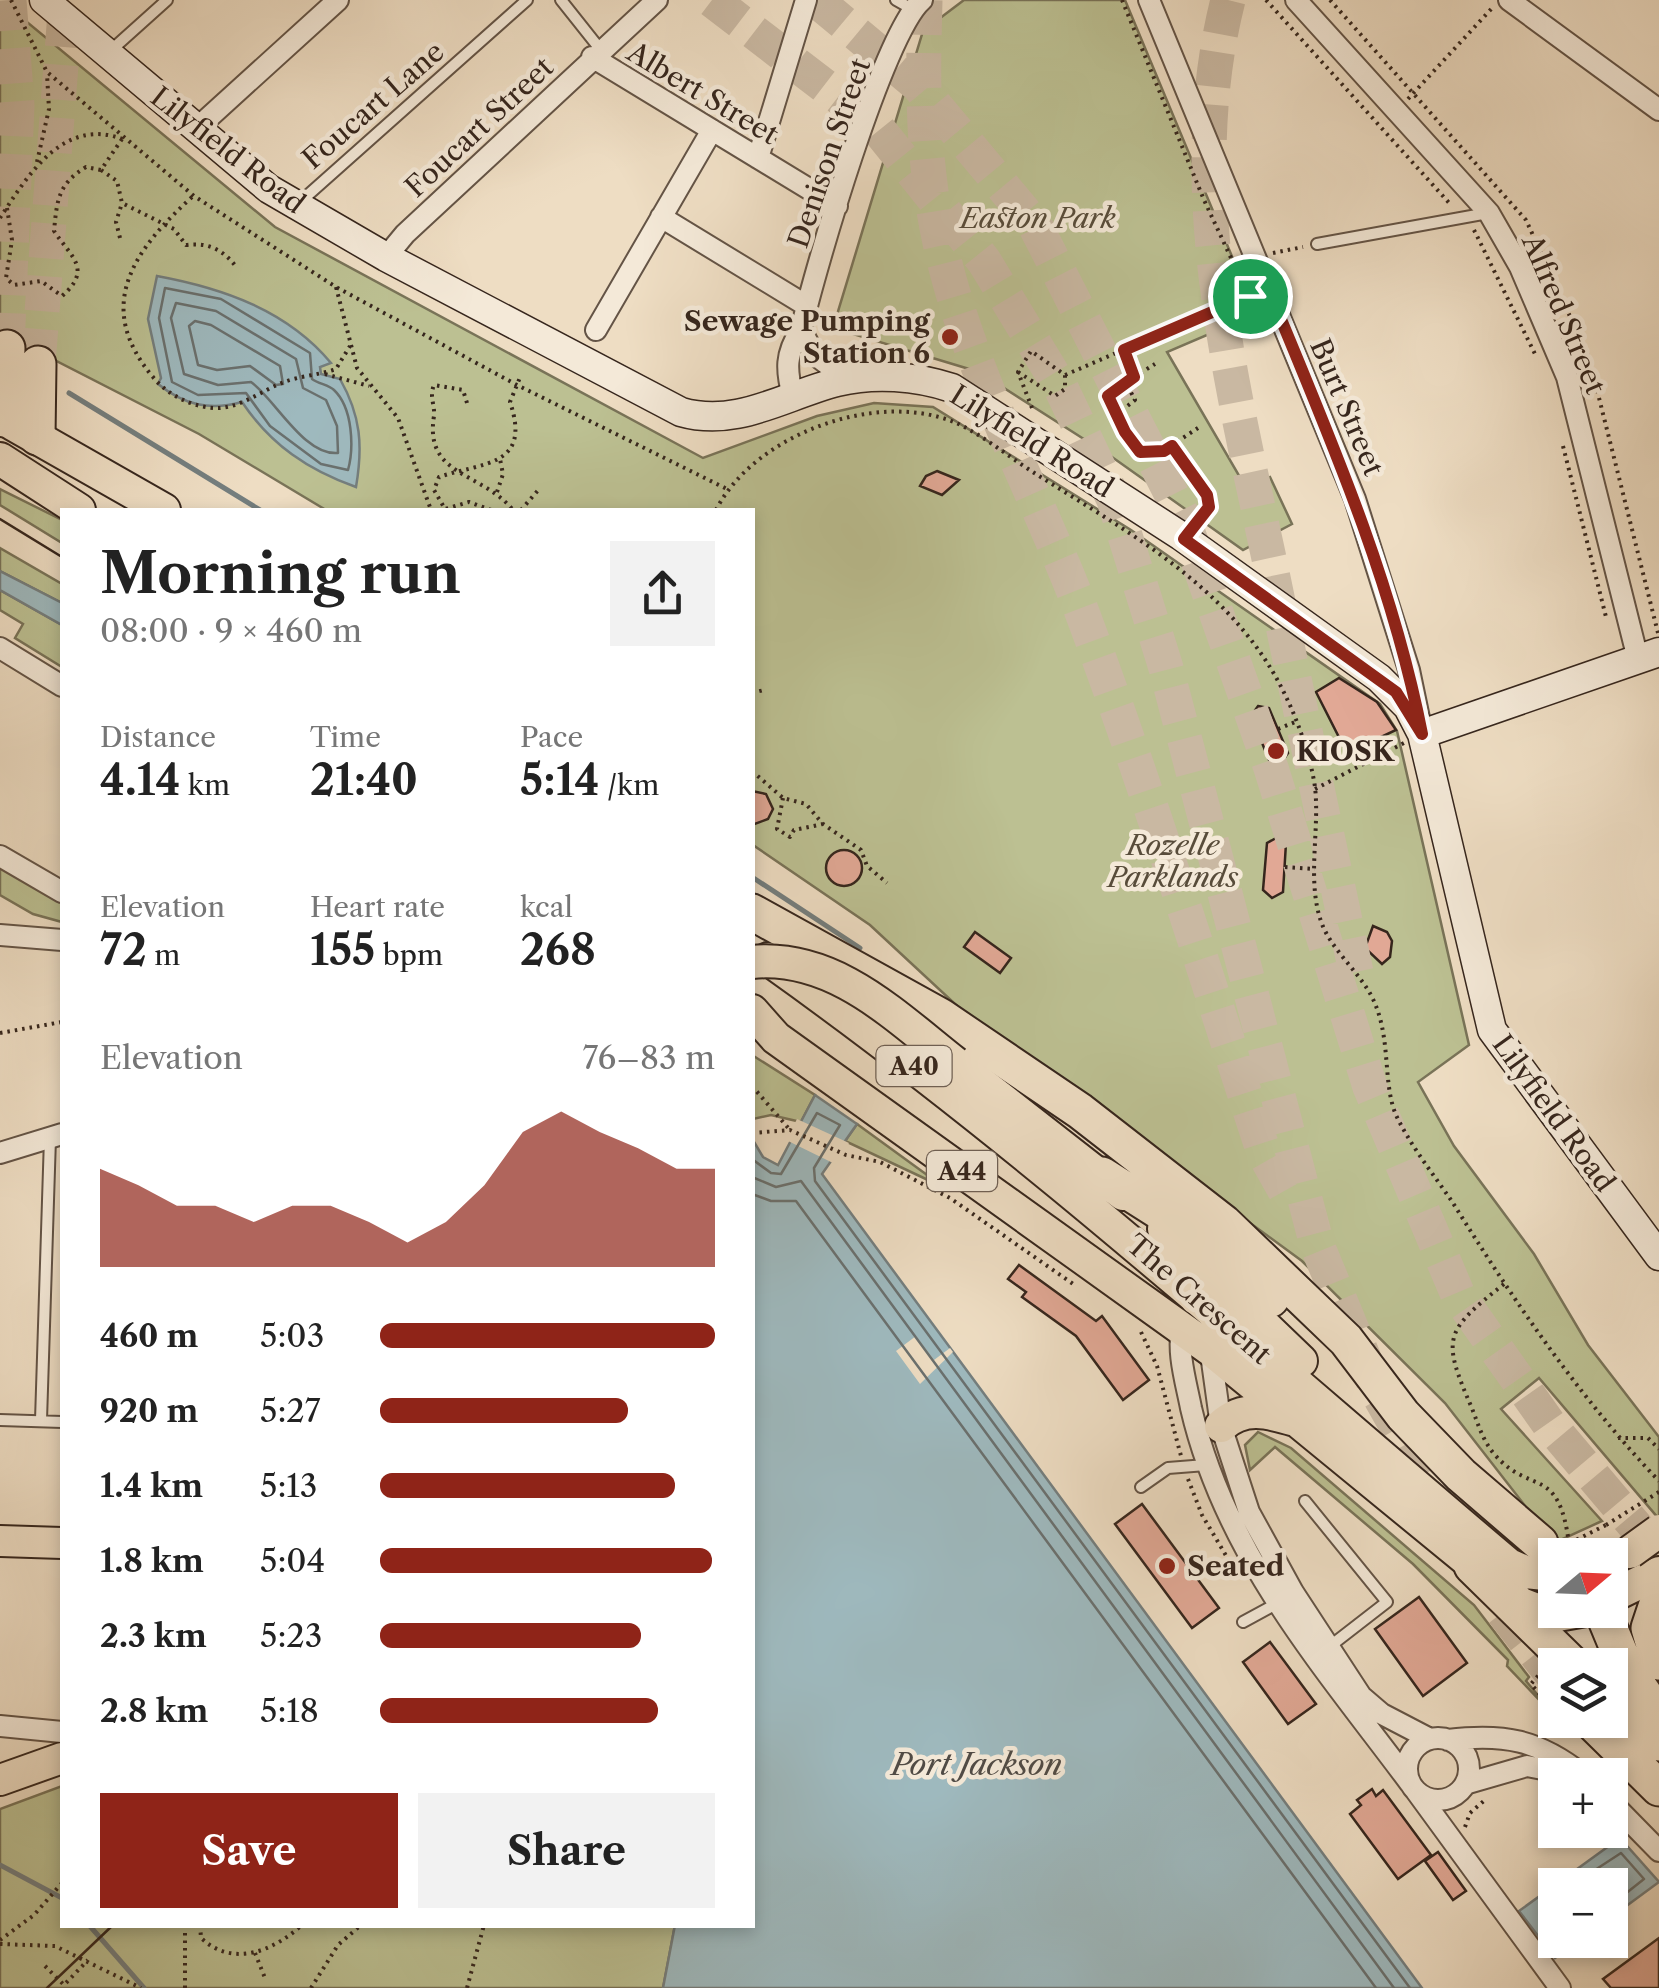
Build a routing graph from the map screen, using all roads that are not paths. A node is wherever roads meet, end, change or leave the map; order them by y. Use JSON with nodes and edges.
{"nodes":[{"id":1,"x":44,"y":0,"type":"edge"},
{"id":2,"x":166,"y":0,"type":"edge"},
{"id":3,"x":338,"y":0,"type":"edge"},
{"id":4,"x":527,"y":0,"type":"edge"},
{"id":5,"x":561,"y":0,"type":"edge"},
{"id":6,"x":657,"y":0,"type":"edge"},
{"id":7,"x":806,"y":0,"type":"edge"},
{"id":8,"x":1149,"y":0,"type":"edge"},
{"id":9,"x":1296,"y":0,"type":"edge"},
{"id":10,"x":1509,"y":0,"type":"edge"},
{"id":11,"x":910,"y":3,"type":"edge"},
{"id":12,"x":596,"y":53,"type":"junction"},
{"id":13,"x":107,"y":54,"type":"junction"},
{"id":14,"x":1659,"y":110,"type":"edge"},
{"id":15,"x":195,"y":130,"type":"junction"},
{"id":16,"x":712,"y":130,"type":"junction"},
{"id":17,"x":758,"y":158,"type":"junction"},
{"id":18,"x":297,"y":206,"type":"junction"},
{"id":19,"x":837,"y":206,"type":"junction"},
{"id":20,"x":1489,"y":213,"type":"junction"},
{"id":21,"x":661,"y":217,"type":"junction"},
{"id":22,"x":1317,"y":244,"type":"road end"},
{"id":23,"x":386,"y":257,"type":"junction"},
{"id":24,"x":807,"y":306,"type":"junction"},
{"id":25,"x":596,"y":330,"type":"dead end"},
{"id":26,"x":804,"y":336,"type":"junction"},
{"id":27,"x":3,"y":356,"type":"tunnel mouth"},
{"id":28,"x":38,"y":364,"type":"tunnel mouth"},
{"id":29,"x":848,"y":380,"type":"junction"},
{"id":30,"x":802,"y":394,"type":"junction"},
{"id":31,"x":2,"y":418,"type":"edge"},
{"id":32,"x":15,"y":456,"type":"edge"},
{"id":33,"x":77,"y":508,"type":"edge"},
{"id":34,"x":158,"y":508,"type":"edge"},
{"id":35,"x":0,"y":648,"type":"edge"},
{"id":36,"x":1648,"y":656,"type":"edge"},
{"id":37,"x":60,"y":685,"type":"edge"},
{"id":38,"x":1422,"y":734,"type":"junction"},
{"id":39,"x":0,"y":856,"type":"edge"},
{"id":40,"x":60,"y":891,"type":"edge"},
{"id":41,"x":755,"y":914,"type":"edge"},
{"id":42,"x":0,"y":935,"type":"edge"},
{"id":43,"x":60,"y":940,"type":"edge"},
{"id":44,"x":755,"y":950,"type":"edge"},
{"id":45,"x":755,"y":962,"type":"edge"},
{"id":46,"x":764,"y":1036,"type":"edge"},
{"id":47,"x":56,"y":1136,"type":"edge"},
{"id":48,"x":0,"y":1153,"type":"edge"},
{"id":49,"x":1102,"y":1175,"type":"junction"},
{"id":50,"x":1659,"y":1256,"type":"edge"},
{"id":51,"x":1232,"y":1292,"type":"junction"},
{"id":52,"x":1197,"y":1297,"type":"junction"},
{"id":53,"x":1276,"y":1301,"type":"junction"},
{"id":54,"x":1180,"y":1328,"type":"junction"},
{"id":55,"x":1210,"y":1349,"type":"junction"},
{"id":56,"x":1403,"y":1415,"type":"junction"},
{"id":57,"x":0,"y":1420,"type":"edge"},
{"id":58,"x":40,"y":1420,"type":"junction"},
{"id":59,"x":1300,"y":1421,"type":"junction"},
{"id":60,"x":60,"y":1422,"type":"edge"},
{"id":61,"x":1221,"y":1426,"type":"junction"},
{"id":62,"x":1385,"y":1460,"type":"junction"},
{"id":63,"x":1206,"y":1465,"type":"junction"},
{"id":64,"x":1141,"y":1488,"type":"dead end"},
{"id":65,"x":1305,"y":1501,"type":"dead end"},
{"id":66,"x":1659,"y":1531,"type":"edge"},
{"id":67,"x":1547,"y":1538,"type":"edge"},
{"id":68,"x":0,"y":1541,"type":"edge"},
{"id":69,"x":60,"y":1542,"type":"edge"},
{"id":70,"x":1472,"y":1566,"type":"junction"},
{"id":71,"x":1635,"y":1571,"type":"edge"},
{"id":72,"x":1538,"y":1573,"type":"edge"},
{"id":73,"x":1276,"y":1604,"type":"junction"},
{"id":74,"x":1538,"y":1611,"type":"tunnel mouth"},
{"id":75,"x":1244,"y":1622,"type":"dead end"},
{"id":76,"x":1609,"y":1628,"type":"edge"},
{"id":77,"x":1546,"y":1648,"type":"edge"},
{"id":78,"x":1323,"y":1652,"type":"junction"},
{"id":79,"x":1659,"y":1662,"type":"edge"},
{"id":80,"x":1628,"y":1715,"type":"edge"},
{"id":81,"x":1659,"y":1716,"type":"edge"},
{"id":82,"x":0,"y":1726,"type":"edge"},
{"id":83,"x":60,"y":1732,"type":"edge"},
{"id":84,"x":1589,"y":1738,"type":"edge"},
{"id":85,"x":1439,"y":1739,"type":"junction"},
{"id":86,"x":1659,"y":1743,"type":"edge"},
{"id":87,"x":1562,"y":1758,"type":"edge"},
{"id":88,"x":60,"y":1759,"type":"edge"},
{"id":89,"x":1538,"y":1768,"type":"edge"},
{"id":90,"x":0,"y":1780,"type":"edge"},
{"id":91,"x":1413,"y":1787,"type":"junction"},
{"id":92,"x":1659,"y":1788,"type":"edge"},
{"id":93,"x":1458,"y":1790,"type":"junction"},
{"id":94,"x":1628,"y":1819,"type":"edge"},
{"id":95,"x":1465,"y":1848,"type":"junction"},
{"id":96,"x":1659,"y":1851,"type":"edge"},
{"id":97,"x":1560,"y":1988,"type":"edge"}],
"edges":[{"from":1,"to":13,"type":"main road","name":"Lilyfield Road"},
{"from":2,"to":13,"type":"lane"},
{"from":3,"to":15,"type":"street"},
{"from":4,"to":18,"type":"lane","name":"Foucart Lane"},
{"from":5,"to":12,"type":"lane"},
{"from":6,"to":12,"type":"street","name":"Foucart Street"},
{"from":7,"to":17,"type":"street"},
{"from":8,"to":38,"type":"street","name":"Burt Street"},
{"from":9,"to":20,"type":"street","name":"Alfred Street"},
{"from":10,"to":14,"type":"street"},
{"from":11,"to":19,"type":"street","name":"Denison Street"},
{"from":12,"to":16,"type":"street","name":"Albert Street"},
{"from":12,"to":23,"type":"street","name":"Foucart Street"},
{"from":13,"to":15,"type":"main road","name":"Lilyfield Road"},
{"from":15,"to":18,"type":"main road","name":"Lilyfield Road"},
{"from":16,"to":17,"type":"street","name":"Albert Street"},
{"from":16,"to":21,"type":"street"},
{"from":17,"to":19,"type":"street","name":"Albert Street"},
{"from":18,"to":23,"type":"main road","name":"Lilyfield Road"},
{"from":19,"to":24,"type":"street","name":"Denison Street"},
{"from":20,"to":22,"type":"lane"},
{"from":20,"to":36,"type":"street","name":"Alfred Street"},
{"from":21,"to":24,"type":"street"},
{"from":21,"to":25,"type":"street"},
{"from":23,"to":30,"type":"main road","name":"Lilyfield Road"},
{"from":24,"to":26,"type":"street","name":"Denison Street"},
{"from":26,"to":29,"type":"street"},
{"from":26,"to":30,"type":"street","name":"Denison Street"},
{"from":27,"to":31,"type":"highway"},
{"from":28,"to":32,"type":"highway"},
{"from":29,"to":30,"type":"main road","name":"Lilyfield Road"},
{"from":29,"to":38,"type":"main road","name":"Lilyfield Road"},
{"from":31,"to":32,"type":"highway"},
{"from":32,"to":33,"type":"highway"},
{"from":32,"to":34,"type":"highway"},
{"from":35,"to":37,"type":"street"},
{"from":36,"to":38,"type":"main road"},
{"from":38,"to":50,"type":"main road","name":"Lilyfield Road"},
{"from":39,"to":40,"type":"street"},
{"from":41,"to":56,"type":"highway"},
{"from":42,"to":43,"type":"street"},
{"from":44,"to":52,"type":"highway","name":"The Crescent","number":"A40"},
{"from":45,"to":49,"type":"highway","bridge":true},
{"from":46,"to":54,"type":"highway","name":"The Crescent","number":"A44"},
{"from":47,"to":48,"type":"street"},
{"from":47,"to":58,"type":"lane"},
{"from":49,"to":51,"type":"highway"},
{"from":49,"to":53,"type":"highway"},
{"from":51,"to":52,"type":"highway"},
{"from":51,"to":53,"type":"highway"},
{"from":51,"to":62,"type":"highway"},
{"from":52,"to":54,"type":"street"},
{"from":52,"to":55,"type":"street"},
{"from":52,"to":62,"type":"highway","name":"The Crescent"},
{"from":53,"to":56,"type":"highway"},
{"from":54,"to":55,"type":"highway","name":"The Crescent","number":"A44"},
{"from":54,"to":63,"type":"street"},
{"from":55,"to":59,"type":"highway","name":"The Crescent","number":"A44"},
{"from":55,"to":61,"type":"street"},
{"from":56,"to":67,"type":"highway"},
{"from":57,"to":58,"type":"lane"},
{"from":58,"to":60,"type":"lane"},
{"from":59,"to":61,"type":"highway"},
{"from":59,"to":70,"type":"highway","name":"The Crescent","number":"A44"},
{"from":61,"to":78,"type":"street"},
{"from":62,"to":72,"type":"highway","name":"The Crescent"},
{"from":63,"to":64,"type":"lane"},
{"from":63,"to":73,"type":"street"},
{"from":65,"to":78,"type":"lane"},
{"from":66,"to":71,"type":"highway","bridge":true},
{"from":68,"to":69,"type":"main road"},
{"from":70,"to":74,"type":"highway","name":"The Crescent"},
{"from":70,"to":77,"type":"highway"},
{"from":71,"to":79,"type":"highway"},
{"from":73,"to":75,"type":"lane"},
{"from":73,"to":78,"type":"street"},
{"from":76,"to":81,"type":"highway"},
{"from":78,"to":85,"type":"street"},
{"from":78,"to":91,"type":"street"},
{"from":80,"to":86,"type":"highway"},
{"from":82,"to":83,"type":"street"},
{"from":84,"to":92,"type":"highway"},
{"from":85,"to":87,"type":"street"},
{"from":85,"to":91,"type":"street"},
{"from":85,"to":93,"type":"street"},
{"from":88,"to":90,"type":"main road"},
{"from":89,"to":93,"type":"street"},
{"from":91,"to":93,"type":"street"},
{"from":91,"to":95,"type":"street"},
{"from":93,"to":95,"type":"street"},
{"from":94,"to":96,"type":"street"},
{"from":95,"to":97,"type":"street"}]}
